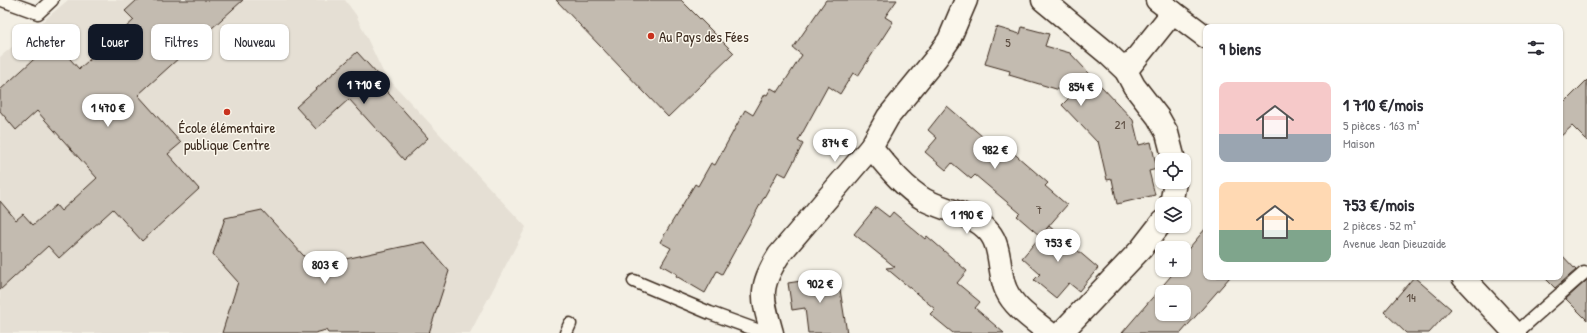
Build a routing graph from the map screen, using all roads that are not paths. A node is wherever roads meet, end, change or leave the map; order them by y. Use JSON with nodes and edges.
{"nodes":[{"id":1,"x":2,"y":0,"type":"edge"},
{"id":2,"x":52,"y":0,"type":"edge"},
{"id":3,"x":966,"y":0,"type":"edge"},
{"id":4,"x":1043,"y":0,"type":"edge"},
{"id":5,"x":1165,"y":6,"type":"edge"},
{"id":6,"x":1203,"y":35,"type":"edge"},
{"id":7,"x":1126,"y":71,"type":"junction"},
{"id":8,"x":871,"y":147,"type":"junction"},
{"id":9,"x":1172,"y":153,"type":"edge"},
{"id":10,"x":1155,"y":231,"type":"edge"},
{"id":11,"x":1584,"y":273,"type":"dead end"},
{"id":12,"x":1467,"y":280,"type":"edge"},
{"id":13,"x":634,"y":281,"type":"dead end"},
{"id":14,"x":765,"y":333,"type":"edge"},
{"id":15,"x":772,"y":333,"type":"edge"},
{"id":16,"x":1049,"y":333,"type":"edge"},
{"id":17,"x":1061,"y":333,"type":"edge"},
{"id":18,"x":1515,"y":333,"type":"edge"}],
"edges":[{"from":1,"to":2,"type":"lane"},
{"from":3,"to":8,"type":"street"},
{"from":4,"to":7,"type":"street"},
{"from":5,"to":6,"type":"street"},
{"from":5,"to":7,"type":"street"},
{"from":7,"to":9,"type":"street"},
{"from":8,"to":15,"type":"street"},
{"from":8,"to":16,"type":"street"},
{"from":10,"to":17,"type":"street"},
{"from":11,"to":18,"type":"lane"},
{"from":12,"to":18,"type":"street"},
{"from":13,"to":14,"type":"lane"}]}
